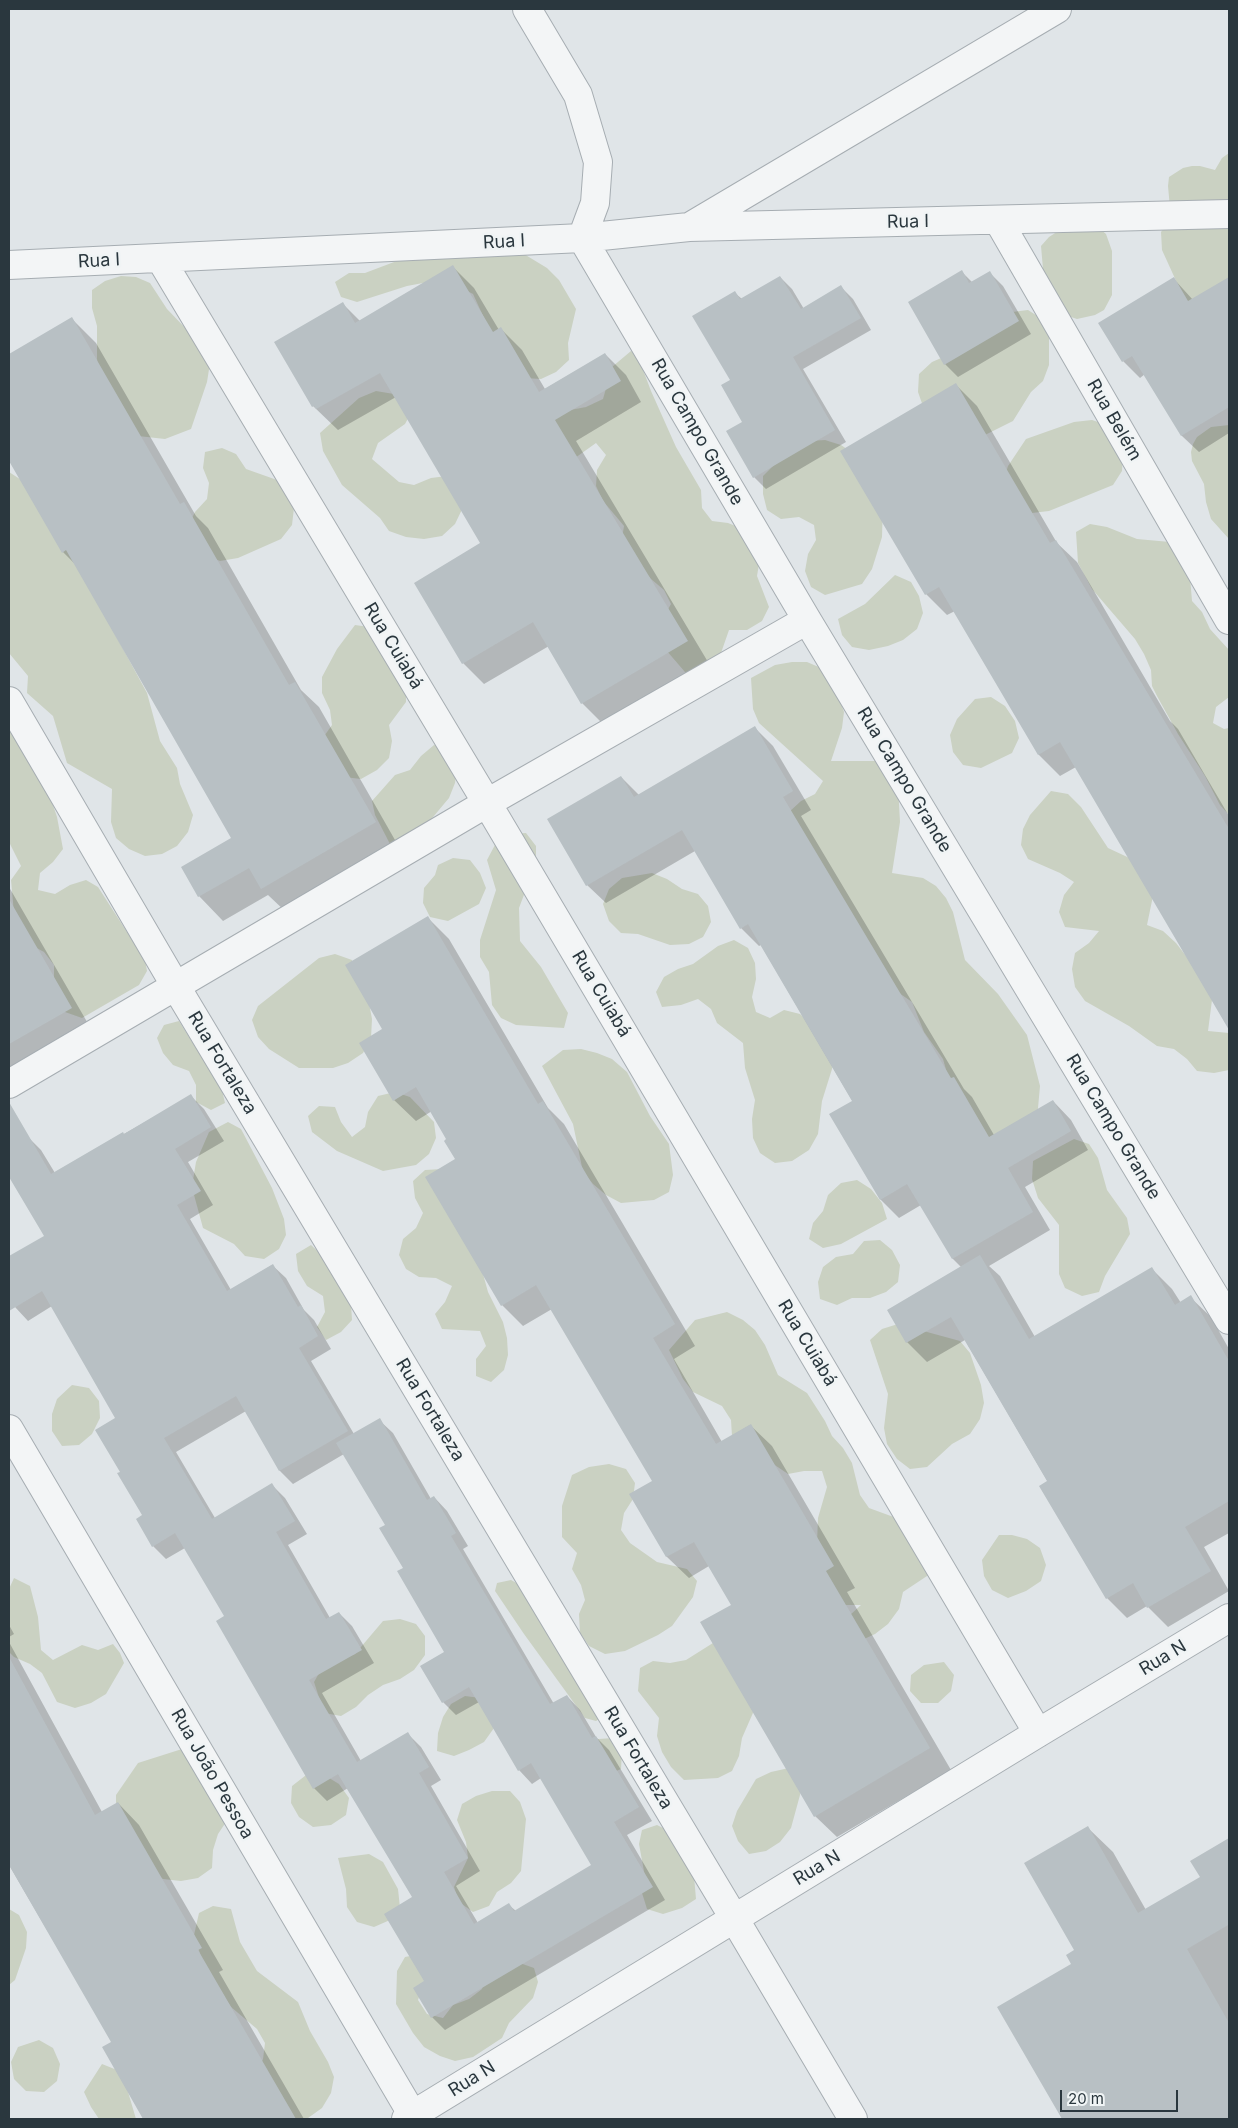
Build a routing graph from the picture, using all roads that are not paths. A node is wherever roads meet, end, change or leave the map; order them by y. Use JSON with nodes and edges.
{"nodes":[{"id":1,"x":527,"y":9,"type":"edge"},
{"id":2,"x":1057,"y":9,"type":"edge"},
{"id":3,"x":1229,"y":214,"type":"edge"},
{"id":4,"x":998,"y":220,"type":"junction"},
{"id":5,"x":689,"y":227,"type":"junction"},
{"id":6,"x":582,"y":238,"type":"junction"},
{"id":7,"x":160,"y":258,"type":"junction"},
{"id":8,"x":9,"y":266,"type":"edge"},
{"id":9,"x":807,"y":620,"type":"junction"},
{"id":10,"x":1229,"y":620,"type":"edge"},
{"id":11,"x":9,"y":701,"type":"edge"},
{"id":12,"x":487,"y":803,"type":"junction"},
{"id":13,"x":175,"y":985,"type":"junction"},
{"id":14,"x":9,"y":1084,"type":"edge"},
{"id":15,"x":1229,"y":1320,"type":"edge"},
{"id":16,"x":9,"y":1429,"type":"edge"},
{"id":17,"x":1229,"y":1618,"type":"edge"},
{"id":18,"x":1038,"y":1733,"type":"junction"},
{"id":19,"x":734,"y":1918,"type":"junction"},
{"id":20,"x":412,"y":2118,"type":"edge"},
{"id":21,"x":852,"y":2119,"type":"edge"}],
"edges":[{"from":1,"to":6,"type":"street"},
{"from":2,"to":5,"type":"street"},
{"from":3,"to":4,"type":"street","name":"Rua I"},
{"from":4,"to":5,"type":"street","name":"Rua I"},
{"from":4,"to":10,"type":"street","name":"Rua Belém"},
{"from":5,"to":6,"type":"street","name":"Rua I"},
{"from":6,"to":7,"type":"street","name":"Rua I"},
{"from":6,"to":9,"type":"street","name":"Rua Campo Grande"},
{"from":7,"to":8,"type":"street","name":"Rua I"},
{"from":7,"to":12,"type":"street","name":"Rua Cuiabá"},
{"from":9,"to":12,"type":"street"},
{"from":9,"to":15,"type":"street","name":"Rua Campo Grande"},
{"from":11,"to":13,"type":"street","name":"Rua Fortaleza"},
{"from":12,"to":13,"type":"street"},
{"from":12,"to":18,"type":"street","name":"Rua Cuiabá"},
{"from":13,"to":14,"type":"street"},
{"from":13,"to":19,"type":"street","name":"Rua Fortaleza"},
{"from":16,"to":20,"type":"street","name":"Rua João Pessoa"},
{"from":17,"to":18,"type":"street","name":"Rua N"},
{"from":18,"to":19,"type":"street","name":"Rua N"},
{"from":19,"to":20,"type":"street","name":"Rua N"},
{"from":19,"to":21,"type":"street","name":"Rua Fortaleza"}]}
